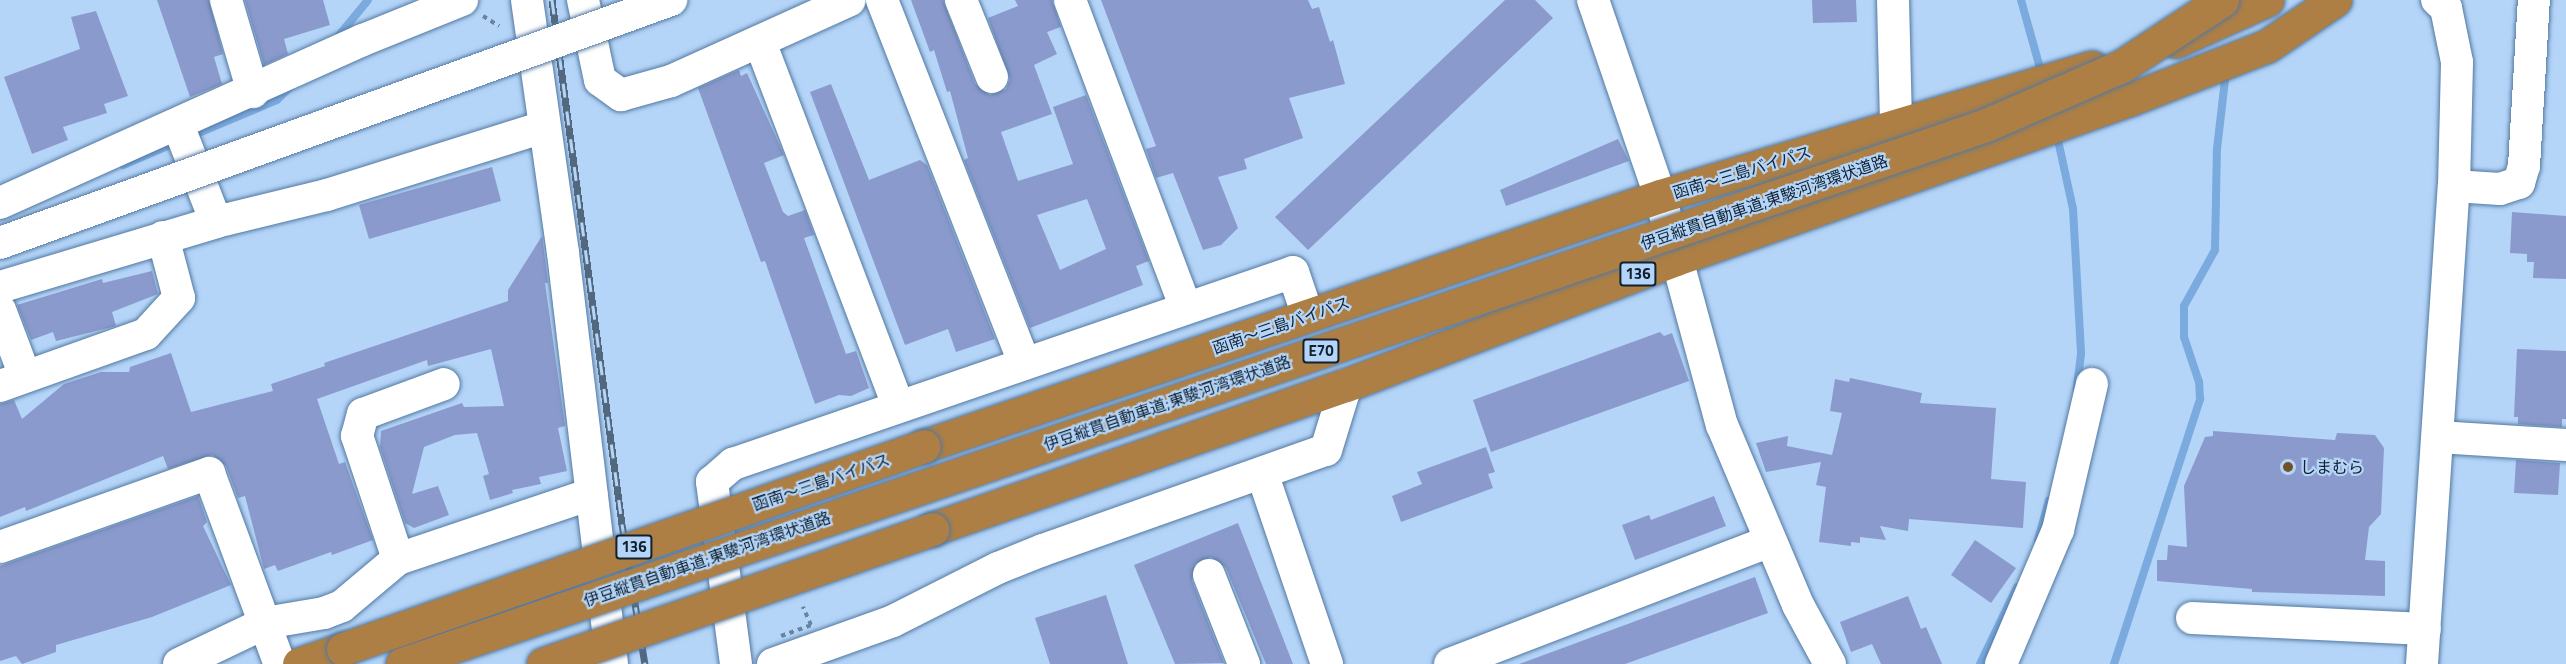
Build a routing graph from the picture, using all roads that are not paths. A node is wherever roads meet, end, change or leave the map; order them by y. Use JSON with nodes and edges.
{"nodes":[{"id":1,"x":226,"y":0,"type":"edge"},
{"id":2,"x":462,"y":0,"type":"edge"},
{"id":3,"x":527,"y":0,"type":"edge"},
{"id":4,"x":583,"y":0,"type":"edge"},
{"id":5,"x":670,"y":0,"type":"edge"},
{"id":6,"x":850,"y":0,"type":"edge"},
{"id":7,"x":882,"y":0,"type":"edge"},
{"id":8,"x":961,"y":0,"type":"edge"},
{"id":9,"x":1070,"y":0,"type":"edge"},
{"id":10,"x":1593,"y":0,"type":"edge"},
{"id":11,"x":1893,"y":0,"type":"edge"},
{"id":12,"x":2222,"y":0,"type":"edge"},
{"id":13,"x":2267,"y":0,"type":"edge"},
{"id":14,"x":2335,"y":0,"type":"edge"},
{"id":15,"x":2437,"y":0,"type":"edge"},
{"id":16,"x":2534,"y":0,"type":"edge"},
{"id":17,"x":760,"y":42,"type":"junction"},
{"id":18,"x":992,"y":77,"type":"dead end"},
{"id":19,"x":253,"y":92,"type":"junction"},
{"id":20,"x":178,"y":125,"type":"junction"},
{"id":21,"x":1896,"y":126,"type":"junction"},
{"id":22,"x":544,"y":127,"type":"junction"},
{"id":23,"x":2454,"y":186,"type":"junction"},
{"id":24,"x":1660,"y":196,"type":"junction"},
{"id":25,"x":0,"y":203,"type":"edge"},
{"id":26,"x":216,"y":222,"type":"junction"},
{"id":27,"x":163,"y":237,"type":"junction"},
{"id":28,"x":0,"y":243,"type":"edge"},
{"id":29,"x":1676,"y":260,"type":"junction"},
{"id":30,"x":0,"y":287,"type":"edge"},
{"id":31,"x":1186,"y":308,"type":"junction"},
{"id":32,"x":0,"y":310,"type":"edge"},
{"id":33,"x":1308,"y":316,"type":"junction"},
{"id":34,"x":1024,"y":363,"type":"junction"},
{"id":35,"x":13,"y":381,"type":"edge"},
{"id":36,"x":444,"y":384,"type":"dead end"},
{"id":37,"x":2092,"y":384,"type":"dead end"},
{"id":38,"x":1346,"y":385,"type":"junction"},
{"id":39,"x":898,"y":405,"type":"junction"},
{"id":40,"x":2438,"y":437,"type":"junction"},
{"id":41,"x":2566,"y":445,"type":"edge"},
{"id":42,"x":1262,"y":473,"type":"junction"},
{"id":43,"x":591,"y":494,"type":"junction"},
{"id":44,"x":1770,"y":541,"type":"junction"},
{"id":45,"x":0,"y":547,"type":"edge"},
{"id":46,"x":398,"y":559,"type":"junction"},
{"id":47,"x":1209,"y":575,"type":"dead end"},
{"id":48,"x":2192,"y":618,"type":"dead end"},
{"id":49,"x":265,"y":622,"type":"junction"},
{"id":50,"x":2425,"y":629,"type":"junction"},
{"id":51,"x":777,"y":650,"type":"edge"},
{"id":52,"x":289,"y":663,"type":"edge"},
{"id":53,"x":179,"y":664,"type":"edge"},
{"id":54,"x":402,"y":664,"type":"edge"},
{"id":55,"x":543,"y":664,"type":"edge"},
{"id":56,"x":612,"y":664,"type":"edge"},
{"id":57,"x":736,"y":664,"type":"edge"},
{"id":58,"x":1244,"y":664,"type":"edge"},
{"id":59,"x":1327,"y":664,"type":"edge"},
{"id":60,"x":1450,"y":664,"type":"edge"},
{"id":61,"x":1830,"y":664,"type":"edge"},
{"id":62,"x":2001,"y":664,"type":"edge"},
{"id":63,"x":2422,"y":664,"type":"edge"}],
"edges":[{"from":1,"to":19,"type":"street"},
{"from":2,"to":19,"type":"street"},
{"from":3,"to":22,"type":"street"},
{"from":4,"to":17,"type":"street"},
{"from":5,"to":28,"type":"street","bridge":true},
{"from":6,"to":17,"type":"street"},
{"from":7,"to":34,"type":"street"},
{"from":8,"to":18,"type":"street"},
{"from":9,"to":31,"type":"street"},
{"from":10,"to":24,"type":"street"},
{"from":11,"to":21,"type":"street"},
{"from":12,"to":54,"type":"highway","name":"伊豆縦貫自動車道;東駿河湾環状道路","number":"E70","bridge":true},
{"from":13,"to":21,"type":"highway","name":"函南～三島バイパス","number":"136"},
{"from":14,"to":29,"type":"highway","number":"136"},
{"from":15,"to":23,"type":"street"},
{"from":16,"to":23,"type":"street"},
{"from":17,"to":39,"type":"street"},
{"from":19,"to":20,"type":"street"},
{"from":20,"to":25,"type":"street"},
{"from":20,"to":26,"type":"street"},
{"from":21,"to":24,"type":"highway","name":"函南～三島バイパス","number":"136"},
{"from":22,"to":26,"type":"street"},
{"from":22,"to":43,"type":"street"},
{"from":23,"to":40,"type":"street"},
{"from":24,"to":29,"type":"street"},
{"from":24,"to":33,"type":"highway","name":"函南～三島バイパス","number":"136"},
{"from":26,"to":27,"type":"street"},
{"from":27,"to":30,"type":"street"},
{"from":27,"to":35,"type":"street"},
{"from":29,"to":38,"type":"highway","number":"136"},
{"from":29,"to":44,"type":"street"},
{"from":31,"to":33,"type":"street"},
{"from":31,"to":34,"type":"street"},
{"from":32,"to":35,"type":"street"},
{"from":33,"to":52,"type":"highway","name":"函南～三島バイパス","number":"136","bridge":true},
{"from":34,"to":39,"type":"street"},
{"from":36,"to":46,"type":"street"},
{"from":37,"to":62,"type":"street"},
{"from":38,"to":42,"type":"street"},
{"from":38,"to":55,"type":"highway","number":"136","bridge":true},
{"from":39,"to":57,"type":"street"},
{"from":40,"to":41,"type":"street"},
{"from":40,"to":50,"type":"street"},
{"from":42,"to":51,"type":"street"},
{"from":42,"to":59,"type":"street"},
{"from":43,"to":46,"type":"street"},
{"from":43,"to":56,"type":"street"},
{"from":44,"to":60,"type":"street"},
{"from":44,"to":61,"type":"street"},
{"from":45,"to":49,"type":"street"},
{"from":46,"to":49,"type":"street"},
{"from":47,"to":58,"type":"street"},
{"from":48,"to":50,"type":"street"},
{"from":49,"to":52,"type":"street"},
{"from":49,"to":53,"type":"street"},
{"from":50,"to":63,"type":"street"}]}
